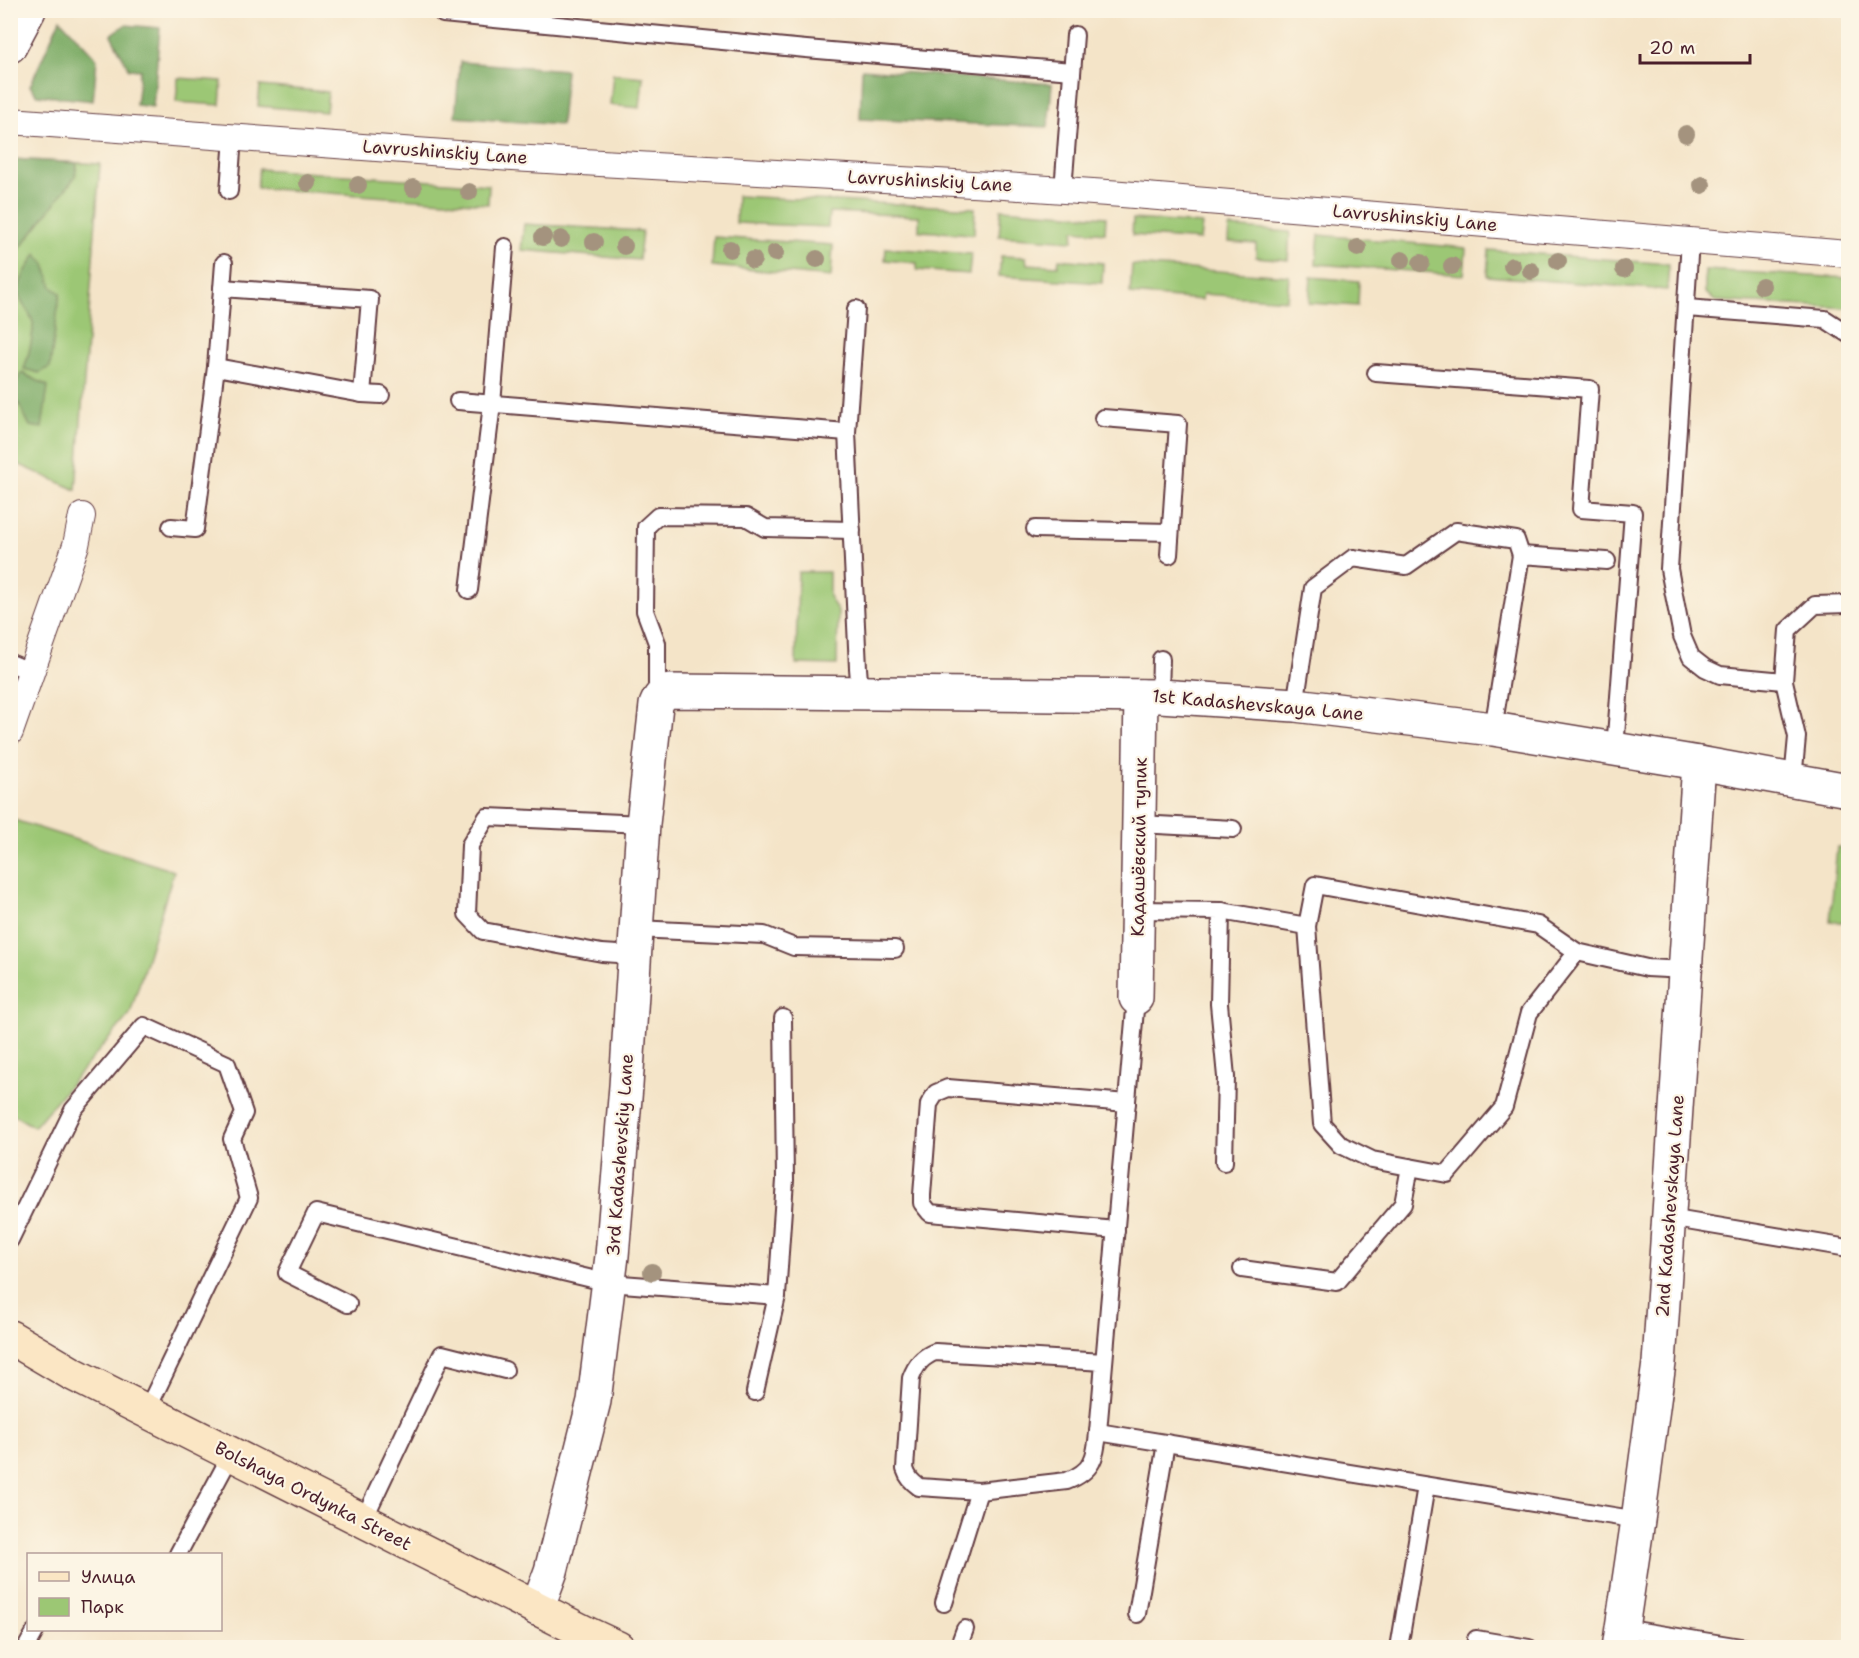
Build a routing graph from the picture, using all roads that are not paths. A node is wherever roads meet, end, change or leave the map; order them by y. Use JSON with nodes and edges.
{"nodes":[{"id":1,"x":29,"y":10,"type":"edge"},
{"id":2,"x":443,"y":14,"type":"dead end"},
{"id":3,"x":1075,"y":35,"type":"dead end"},
{"id":4,"x":10,"y":46,"type":"edge"},
{"id":5,"x":1072,"y":71,"type":"junction"},
{"id":6,"x":10,"y":121,"type":"edge"},
{"id":7,"x":232,"y":137,"type":"junction"},
{"id":8,"x":1063,"y":190,"type":"junction"},
{"id":9,"x":229,"y":191,"type":"dead end"},
{"id":10,"x":1690,"y":240,"type":"junction"},
{"id":11,"x":505,"y":247,"type":"dead end"},
{"id":12,"x":1848,"y":254,"type":"edge"},
{"id":13,"x":224,"y":263,"type":"dead end"},
{"id":14,"x":222,"y":288,"type":"junction"},
{"id":15,"x":1687,"y":308,"type":"junction"},
{"id":16,"x":856,"y":309,"type":"dead end"},
{"id":17,"x":1848,"y":334,"type":"edge"},
{"id":18,"x":216,"y":367,"type":"junction"},
{"id":19,"x":1376,"y":373,"type":"dead end"},
{"id":20,"x":362,"y":394,"type":"junction"},
{"id":21,"x":381,"y":395,"type":"dead end"},
{"id":22,"x":458,"y":401,"type":"dead end"},
{"id":23,"x":492,"y":404,"type":"junction"},
{"id":24,"x":1103,"y":418,"type":"dead end"},
{"id":25,"x":847,"y":432,"type":"junction"},
{"id":26,"x":90,"y":518,"type":"dead end"},
{"id":27,"x":171,"y":527,"type":"dead end"},
{"id":28,"x":852,"y":530,"type":"junction"},
{"id":29,"x":1035,"y":530,"type":"dead end"},
{"id":30,"x":1170,"y":532,"type":"junction"},
{"id":31,"x":1169,"y":555,"type":"dead end"},
{"id":32,"x":1521,"y":555,"type":"junction"},
{"id":33,"x":1607,"y":561,"type":"dead end"},
{"id":34,"x":469,"y":590,"type":"dead end"},
{"id":35,"x":1848,"y":604,"type":"edge"},
{"id":36,"x":1161,"y":659,"type":"dead end"},
{"id":37,"x":21,"y":667,"type":"edge"},
{"id":38,"x":1784,"y":681,"type":"junction"},
{"id":39,"x":860,"y":693,"type":"junction"},
{"id":40,"x":662,"y":694,"type":"junction"},
{"id":41,"x":1151,"y":696,"type":"junction"},
{"id":42,"x":1295,"y":705,"type":"junction"},
{"id":43,"x":1493,"y":729,"type":"junction"},
{"id":44,"x":10,"y":732,"type":"edge"},
{"id":45,"x":1615,"y":749,"type":"junction"},
{"id":46,"x":1699,"y":763,"type":"junction"},
{"id":47,"x":1793,"y":780,"type":"junction"},
{"id":48,"x":1848,"y":790,"type":"edge"},
{"id":49,"x":643,"y":824,"type":"junction"},
{"id":50,"x":1139,"y":824,"type":"junction"},
{"id":51,"x":1233,"y":829,"type":"dead end"},
{"id":52,"x":1137,"y":909,"type":"junction"},
{"id":53,"x":1221,"y":911,"type":"junction"},
{"id":54,"x":1307,"y":926,"type":"junction"},
{"id":55,"x":635,"y":942,"type":"junction"},
{"id":56,"x":895,"y":949,"type":"dead end"},
{"id":57,"x":1576,"y":952,"type":"junction"},
{"id":58,"x":1686,"y":970,"type":"junction"},
{"id":59,"x":1136,"y":998,"type":"joint"},
{"id":60,"x":783,"y":1018,"type":"dead end"},
{"id":61,"x":1127,"y":1103,"type":"junction"},
{"id":62,"x":1224,"y":1162,"type":"dead end"},
{"id":63,"x":1410,"y":1167,"type":"junction"},
{"id":64,"x":1669,"y":1218,"type":"junction"},
{"id":65,"x":1116,"y":1230,"type":"junction"},
{"id":66,"x":10,"y":1240,"type":"edge"},
{"id":67,"x":1848,"y":1248,"type":"edge"},
{"id":68,"x":1242,"y":1269,"type":"dead end"},
{"id":69,"x":609,"y":1283,"type":"junction"},
{"id":70,"x":777,"y":1296,"type":"junction"},
{"id":71,"x":348,"y":1304,"type":"dead end"},
{"id":72,"x":10,"y":1337,"type":"edge"},
{"id":73,"x":1104,"y":1362,"type":"junction"},
{"id":74,"x":506,"y":1370,"type":"dead end"},
{"id":75,"x":755,"y":1392,"type":"dead end"},
{"id":76,"x":146,"y":1412,"type":"junction"},
{"id":77,"x":1098,"y":1432,"type":"junction"},
{"id":78,"x":1166,"y":1443,"type":"junction"},
{"id":79,"x":231,"y":1455,"type":"junction"},
{"id":80,"x":1426,"y":1486,"type":"junction"},
{"id":81,"x":979,"y":1491,"type":"junction"},
{"id":82,"x":1638,"y":1520,"type":"junction"},
{"id":83,"x":363,"y":1521,"type":"junction"},
{"id":84,"x":179,"y":1553,"type":"edge"},
{"id":85,"x":944,"y":1603,"type":"dead end"},
{"id":86,"x":537,"y":1608,"type":"junction"},
{"id":87,"x":1137,"y":1614,"type":"dead end"},
{"id":88,"x":965,"y":1629,"type":"dead end"},
{"id":89,"x":35,"y":1631,"type":"edge"},
{"id":90,"x":1621,"y":1637,"type":"edge"},
{"id":91,"x":585,"y":1641,"type":"edge"},
{"id":92,"x":26,"y":1647,"type":"edge"},
{"id":93,"x":618,"y":1647,"type":"edge"},
{"id":94,"x":958,"y":1647,"type":"edge"},
{"id":95,"x":1399,"y":1647,"type":"edge"},
{"id":96,"x":1475,"y":1647,"type":"edge"},
{"id":97,"x":1529,"y":1647,"type":"edge"},
{"id":98,"x":1747,"y":1647,"type":"edge"}],
"edges":[{"from":1,"to":4,"type":"street"},
{"from":2,"to":5,"type":"lane"},
{"from":3,"to":5,"type":"lane"},
{"from":5,"to":8,"type":"lane"},
{"from":6,"to":7,"type":"street","name":"Lavrushinskiy Lane"},
{"from":7,"to":8,"type":"street","name":"Lavrushinskiy Lane"},
{"from":7,"to":9,"type":"lane"},
{"from":8,"to":10,"type":"street","name":"Lavrushinskiy Lane"},
{"from":10,"to":12,"type":"street","name":"Lavrushinskiy Lane"},
{"from":10,"to":15,"type":"lane"},
{"from":11,"to":23,"type":"lane"},
{"from":13,"to":14,"type":"lane"},
{"from":14,"to":18,"type":"lane"},
{"from":14,"to":20,"type":"lane"},
{"from":15,"to":17,"type":"lane"},
{"from":15,"to":38,"type":"lane"},
{"from":16,"to":25,"type":"lane"},
{"from":18,"to":20,"type":"lane"},
{"from":18,"to":27,"type":"lane"},
{"from":19,"to":45,"type":"lane"},
{"from":20,"to":21,"type":"lane"},
{"from":22,"to":23,"type":"lane"},
{"from":23,"to":25,"type":"lane"},
{"from":23,"to":34,"type":"lane"},
{"from":24,"to":30,"type":"lane"},
{"from":25,"to":28,"type":"lane"},
{"from":26,"to":37,"type":"street"},
{"from":28,"to":39,"type":"lane"},
{"from":28,"to":40,"type":"lane"},
{"from":29,"to":30,"type":"lane"},
{"from":30,"to":31,"type":"lane"},
{"from":32,"to":33,"type":"lane"},
{"from":32,"to":42,"type":"lane"},
{"from":32,"to":43,"type":"lane"},
{"from":35,"to":38,"type":"lane"},
{"from":36,"to":41,"type":"lane"},
{"from":37,"to":44,"type":"street"},
{"from":38,"to":47,"type":"lane"},
{"from":39,"to":40,"type":"street","name":"1st Kadashevskaya Lane"},
{"from":39,"to":41,"type":"street","name":"1st Kadashevskaya Lane"},
{"from":40,"to":49,"type":"street","name":"3rd Kadashevskiy Lane"},
{"from":41,"to":42,"type":"street","name":"1st Kadashevskaya Lane"},
{"from":41,"to":50,"type":"street","name":"Кадашёвский тупик"},
{"from":42,"to":43,"type":"street","name":"1st Kadashevskaya Lane"},
{"from":43,"to":45,"type":"street","name":"1st Kadashevskaya Lane"},
{"from":45,"to":46,"type":"street","name":"1st Kadashevskaya Lane"},
{"from":46,"to":47,"type":"street","name":"1st Kadashevskaya Lane"},
{"from":46,"to":58,"type":"street","name":"2nd Kadashevskaya Lane"},
{"from":47,"to":48,"type":"street","name":"1st Kadashevskaya Lane"},
{"from":49,"to":55,"type":"street","name":"3rd Kadashevskiy Lane"},
{"from":49,"to":55,"type":"lane"},
{"from":50,"to":51,"type":"lane"},
{"from":50,"to":52,"type":"street","name":"Кадашёвский тупик"},
{"from":52,"to":53,"type":"lane"},
{"from":52,"to":59,"type":"street","name":"Кадашёвский тупик"},
{"from":53,"to":54,"type":"lane"},
{"from":53,"to":62,"type":"lane"},
{"from":54,"to":57,"type":"lane"},
{"from":54,"to":63,"type":"lane"},
{"from":55,"to":56,"type":"lane"},
{"from":55,"to":69,"type":"street","name":"3rd Kadashevskiy Lane"},
{"from":57,"to":58,"type":"lane"},
{"from":57,"to":63,"type":"lane"},
{"from":58,"to":64,"type":"street","name":"2nd Kadashevskaya Lane"},
{"from":59,"to":61,"type":"lane"},
{"from":60,"to":70,"type":"lane"},
{"from":61,"to":65,"type":"lane"},
{"from":61,"to":65,"type":"lane"},
{"from":63,"to":68,"type":"lane"},
{"from":64,"to":67,"type":"lane"},
{"from":64,"to":82,"type":"street","name":"2nd Kadashevskaya Lane"},
{"from":65,"to":73,"type":"lane"},
{"from":66,"to":76,"type":"lane"},
{"from":69,"to":70,"type":"lane"},
{"from":69,"to":71,"type":"lane"},
{"from":69,"to":86,"type":"street","name":"3rd Kadashevskiy Lane"},
{"from":70,"to":75,"type":"lane"},
{"from":72,"to":76,"type":"main road","name":"Bolshaya Ordynka Street"},
{"from":73,"to":77,"type":"lane"},
{"from":73,"to":81,"type":"lane"},
{"from":74,"to":83,"type":"lane"},
{"from":76,"to":79,"type":"main road","name":"Bolshaya Ordynka Street"},
{"from":77,"to":78,"type":"lane"},
{"from":77,"to":81,"type":"lane"},
{"from":78,"to":80,"type":"lane"},
{"from":78,"to":87,"type":"lane"},
{"from":79,"to":83,"type":"main road","name":"Bolshaya Ordynka Street"},
{"from":79,"to":84,"type":"lane"},
{"from":80,"to":82,"type":"lane"},
{"from":80,"to":95,"type":"lane"},
{"from":81,"to":85,"type":"lane"},
{"from":82,"to":90,"type":"street","name":"2nd Kadashevskaya Lane"},
{"from":83,"to":86,"type":"main road","name":"Bolshaya Ordynka Street"},
{"from":86,"to":91,"type":"main road","name":"Bolshaya Ordynka Street"},
{"from":88,"to":94,"type":"lane"},
{"from":89,"to":92,"type":"lane"},
{"from":90,"to":98,"type":"lane"},
{"from":91,"to":93,"type":"main road","name":"Bolshaya Ordynka Street"},
{"from":96,"to":97,"type":"lane"}]}
